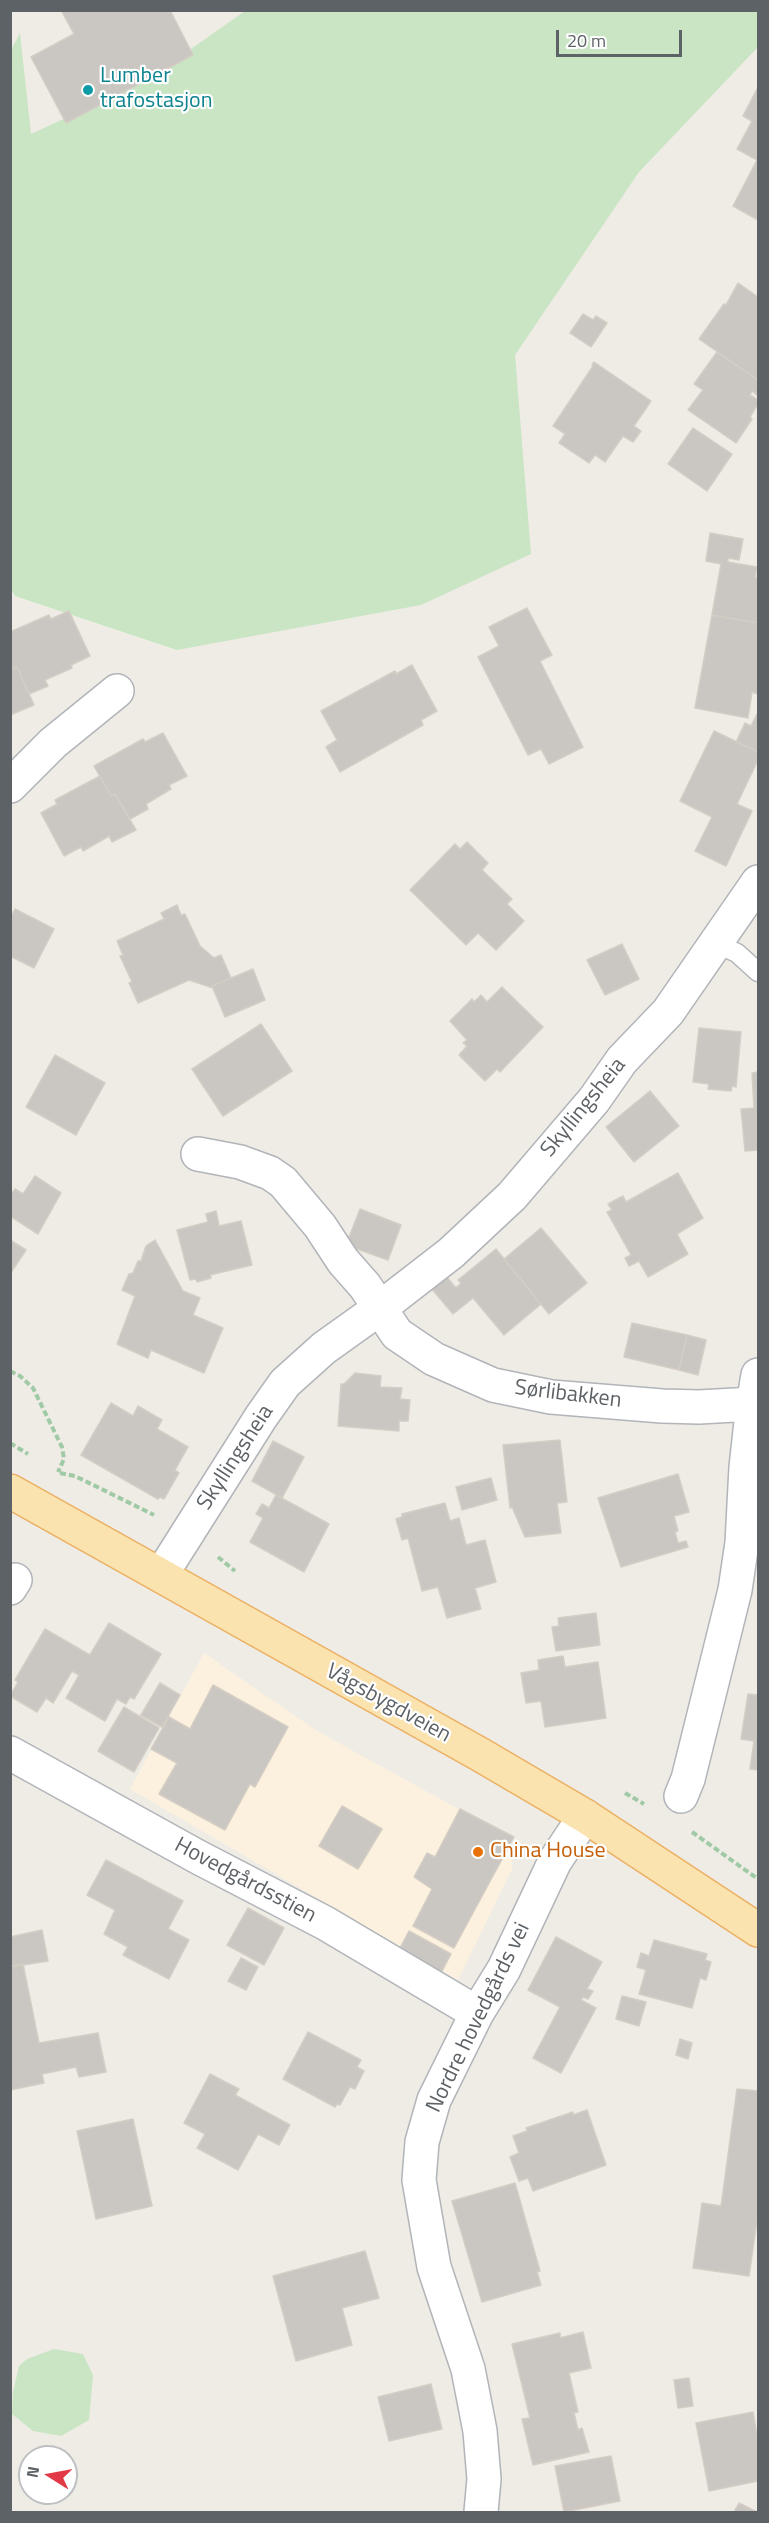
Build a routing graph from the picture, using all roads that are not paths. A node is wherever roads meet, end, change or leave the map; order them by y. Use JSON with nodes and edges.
{"nodes":[{"id":1,"x":117,"y":691,"type":"dead end"},
{"id":2,"x":10,"y":786,"type":"edge"},
{"id":3,"x":759,"y":882,"type":"edge"},
{"id":4,"x":717,"y":944,"type":"junction"},
{"id":5,"x":759,"y":972,"type":"edge"},
{"id":6,"x":198,"y":1155,"type":"dead end"},
{"id":7,"x":381,"y":1308,"type":"junction"},
{"id":8,"x":756,"y":1389,"type":"edge"},
{"id":9,"x":10,"y":1491,"type":"edge"},
{"id":10,"x":161,"y":1575,"type":"junction"},
{"id":11,"x":10,"y":1753,"type":"edge"},
{"id":12,"x":681,"y":1796,"type":"dead end"},
{"id":13,"x":585,"y":1816,"type":"junction"},
{"id":14,"x":759,"y":1930,"type":"edge"},
{"id":15,"x":477,"y":2013,"type":"junction"},
{"id":16,"x":481,"y":2512,"type":"edge"}],
"edges":[{"from":1,"to":2,"type":"street"},
{"from":3,"to":4,"type":"street","name":"Skyllingsheia"},
{"from":4,"to":5,"type":"lane"},
{"from":4,"to":7,"type":"street","name":"Skyllingsheia"},
{"from":6,"to":7,"type":"street"},
{"from":7,"to":8,"type":"street","name":"Sørlibakken"},
{"from":7,"to":10,"type":"street","name":"Skyllingsheia"},
{"from":8,"to":12,"type":"street"},
{"from":9,"to":10,"type":"main road","name":"Vågsbygdveien"},
{"from":10,"to":13,"type":"main road","name":"Vågsbygdveien"},
{"from":11,"to":15,"type":"street","name":"Hovedgårdsstien"},
{"from":13,"to":14,"type":"main road","name":"Vågsbygdveien"},
{"from":13,"to":15,"type":"street","name":"Nordre hovedgårds vei"},
{"from":15,"to":16,"type":"street","name":"Nordre hovedgårds vei"}]}
